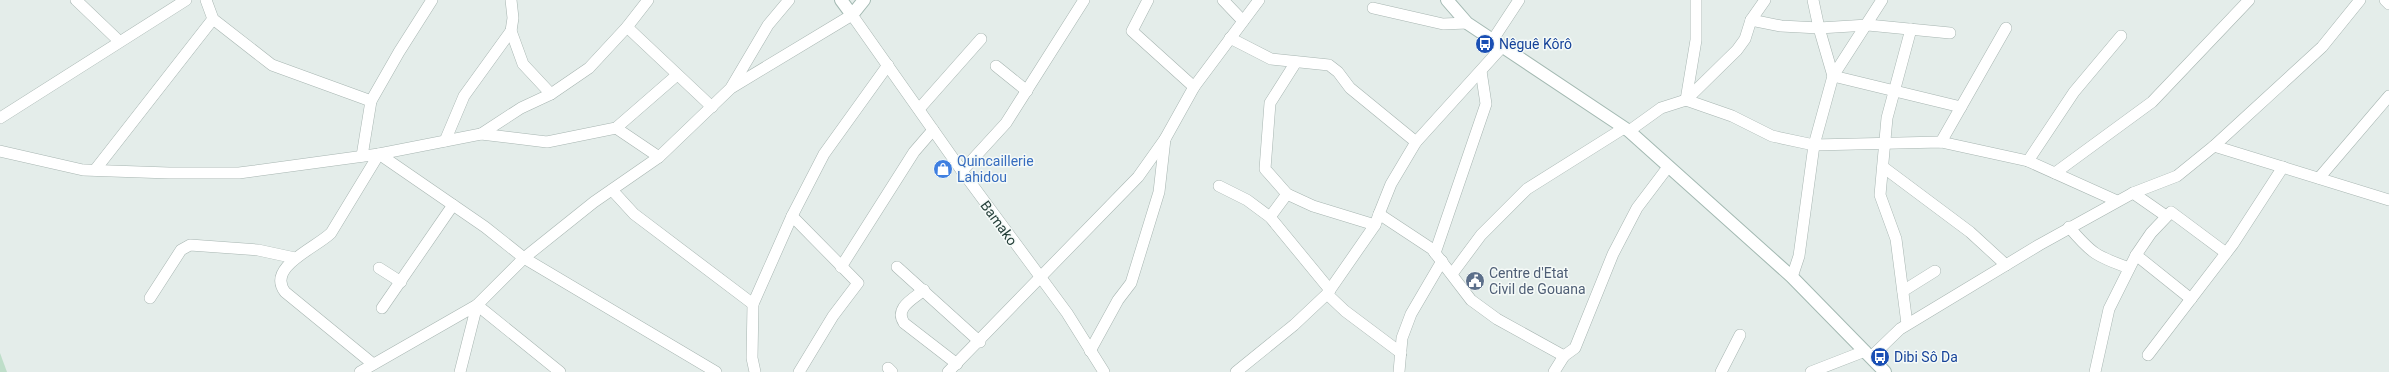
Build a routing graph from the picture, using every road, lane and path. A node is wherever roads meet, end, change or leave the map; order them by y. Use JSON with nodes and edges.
{"nodes":[{"id":1,"x":76,"y":0,"type":"edge"},
{"id":2,"x":186,"y":0,"type":"edge"},
{"id":3,"x":206,"y":0,"type":"edge"},
{"id":4,"x":432,"y":0,"type":"edge"},
{"id":5,"x":511,"y":0,"type":"edge"},
{"id":6,"x":648,"y":0,"type":"edge"},
{"id":7,"x":789,"y":0,"type":"edge"},
{"id":8,"x":841,"y":0,"type":"edge"},
{"id":9,"x":864,"y":0,"type":"edge"},
{"id":10,"x":1084,"y":0,"type":"edge"},
{"id":11,"x":1148,"y":0,"type":"edge"},
{"id":12,"x":1223,"y":0,"type":"edge"},
{"id":13,"x":1259,"y":0,"type":"edge"},
{"id":14,"x":1447,"y":0,"type":"edge"},
{"id":15,"x":1519,"y":0,"type":"edge"},
{"id":16,"x":1696,"y":0,"type":"edge"},
{"id":17,"x":1765,"y":0,"type":"edge"},
{"id":18,"x":1813,"y":0,"type":"edge"},
{"id":19,"x":1882,"y":0,"type":"edge"},
{"id":20,"x":2249,"y":0,"type":"edge"},
{"id":21,"x":2360,"y":0,"type":"edge"},
{"id":22,"x":2386,"y":0,"type":"edge"},
{"id":23,"x":2389,"y":4,"type":"edge"},
{"id":24,"x":1373,"y":8,"type":"dead end"},
{"id":25,"x":852,"y":15,"type":"junction"},
{"id":26,"x":213,"y":19,"type":"junction"},
{"id":27,"x":1751,"y":20,"type":"junction"},
{"id":28,"x":1243,"y":21,"type":"junction"},
{"id":29,"x":1467,"y":23,"type":"junction"},
{"id":30,"x":1868,"y":25,"type":"junction"},
{"id":31,"x":627,"y":27,"type":"junction"},
{"id":32,"x":1819,"y":28,"type":"junction"},
{"id":33,"x":2006,"y":28,"type":"dead end"},
{"id":34,"x":1911,"y":29,"type":"junction"},
{"id":35,"x":511,"y":31,"type":"junction"},
{"id":36,"x":1950,"y":33,"type":"dead end"},
{"id":37,"x":2121,"y":36,"type":"dead end"},
{"id":38,"x":1230,"y":38,"type":"junction"},
{"id":39,"x":981,"y":39,"type":"dead end"},
{"id":40,"x":1492,"y":40,"type":"junction"},
{"id":41,"x":119,"y":42,"type":"junction"},
{"id":42,"x":1502,"y":47,"type":"junction"},
{"id":43,"x":1296,"y":62,"type":"junction"},
{"id":44,"x":888,"y":65,"type":"junction"},
{"id":45,"x":996,"y":66,"type":"dead end"},
{"id":46,"x":1481,"y":71,"type":"junction"},
{"id":47,"x":677,"y":75,"type":"junction"},
{"id":48,"x":1833,"y":76,"type":"junction"},
{"id":49,"x":1194,"y":87,"type":"junction"},
{"id":50,"x":731,"y":88,"type":"junction"},
{"id":51,"x":1895,"y":90,"type":"junction"},
{"id":52,"x":1027,"y":91,"type":"junction"},
{"id":53,"x":551,"y":94,"type":"junction"},
{"id":54,"x":2389,"y":96,"type":"edge"},
{"id":55,"x":1686,"y":100,"type":"junction"},
{"id":56,"x":372,"y":101,"type":"junction"},
{"id":57,"x":712,"y":107,"type":"junction"},
{"id":58,"x":1962,"y":107,"type":"junction"},
{"id":59,"x":919,"y":109,"type":"junction"},
{"id":60,"x":0,"y":118,"type":"edge"},
{"id":61,"x":616,"y":128,"type":"junction"},
{"id":62,"x":933,"y":130,"type":"junction"},
{"id":63,"x":1626,"y":130,"type":"junction"},
{"id":64,"x":481,"y":134,"type":"junction"},
{"id":65,"x":1165,"y":139,"type":"junction"},
{"id":66,"x":445,"y":141,"type":"junction"},
{"id":67,"x":1416,"y":142,"type":"junction"},
{"id":68,"x":1941,"y":142,"type":"junction"},
{"id":69,"x":1885,"y":144,"type":"junction"},
{"id":70,"x":1814,"y":145,"type":"junction"},
{"id":71,"x":2214,"y":146,"type":"junction"},
{"id":72,"x":0,"y":151,"type":"edge"},
{"id":73,"x":379,"y":154,"type":"junction"},
{"id":74,"x":362,"y":156,"type":"junction"},
{"id":75,"x":659,"y":158,"type":"junction"},
{"id":76,"x":2028,"y":161,"type":"junction"},
{"id":77,"x":1668,"y":167,"type":"junction"},
{"id":78,"x":1883,"y":167,"type":"junction"},
{"id":79,"x":2282,"y":167,"type":"junction"},
{"id":80,"x":95,"y":170,"type":"junction"},
{"id":81,"x":962,"y":171,"type":"junction"},
{"id":82,"x":2055,"y":173,"type":"junction"},
{"id":83,"x":2319,"y":178,"type":"junction"},
{"id":84,"x":1219,"y":186,"type":"dead end"},
{"id":85,"x":612,"y":190,"type":"junction"},
{"id":86,"x":2133,"y":193,"type":"junction"},
{"id":87,"x":1287,"y":194,"type":"junction"},
{"id":88,"x":2389,"y":200,"type":"edge"},
{"id":89,"x":2117,"y":201,"type":"junction"},
{"id":90,"x":453,"y":205,"type":"junction"},
{"id":91,"x":1379,"y":214,"type":"junction"},
{"id":92,"x":792,"y":216,"type":"junction"},
{"id":93,"x":2166,"y":216,"type":"junction"},
{"id":94,"x":1270,"y":217,"type":"junction"},
{"id":95,"x":1375,"y":225,"type":"junction"},
{"id":96,"x":2069,"y":227,"type":"junction"},
{"id":97,"x":2226,"y":253,"type":"junction"},
{"id":98,"x":2136,"y":255,"type":"junction"},
{"id":99,"x":1439,"y":257,"type":"junction"},
{"id":100,"x":295,"y":258,"type":"junction"},
{"id":101,"x":524,"y":258,"type":"junction"},
{"id":102,"x":2006,"y":265,"type":"junction"},
{"id":103,"x":842,"y":267,"type":"junction"},
{"id":104,"x":896,"y":267,"type":"dead end"},
{"id":105,"x":379,"y":268,"type":"dead end"},
{"id":106,"x":2129,"y":268,"type":"junction"},
{"id":107,"x":1935,"y":271,"type":"dead end"},
{"id":108,"x":1452,"y":274,"type":"junction"},
{"id":109,"x":1792,"y":277,"type":"junction"},
{"id":110,"x":1041,"y":279,"type":"junction"},
{"id":111,"x":401,"y":282,"type":"junction"},
{"id":112,"x":924,"y":290,"type":"junction"},
{"id":113,"x":1903,"y":291,"type":"junction"},
{"id":114,"x":1328,"y":292,"type":"junction"},
{"id":115,"x":150,"y":298,"type":"dead end"},
{"id":116,"x":2191,"y":299,"type":"junction"},
{"id":117,"x":753,"y":304,"type":"junction"},
{"id":118,"x":477,"y":306,"type":"junction"},
{"id":119,"x":382,"y":308,"type":"dead end"},
{"id":120,"x":1907,"y":324,"type":"junction"},
{"id":121,"x":1740,"y":335,"type":"dead end"},
{"id":122,"x":980,"y":342,"type":"junction"},
{"id":123,"x":1090,"y":352,"type":"junction"},
{"id":124,"x":1401,"y":353,"type":"junction"},
{"id":125,"x":1868,"y":354,"type":"junction"},
{"id":126,"x":2148,"y":355,"type":"dead end"},
{"id":127,"x":1564,"y":356,"type":"junction"},
{"id":128,"x":373,"y":364,"type":"junction"},
{"id":129,"x":957,"y":364,"type":"junction"},
{"id":130,"x":360,"y":372,"type":"edge"},
{"id":131,"x":460,"y":372,"type":"edge"},
{"id":132,"x":560,"y":372,"type":"edge"},
{"id":133,"x":716,"y":372,"type":"edge"},
{"id":134,"x":755,"y":372,"type":"edge"},
{"id":135,"x":799,"y":372,"type":"edge"},
{"id":136,"x":948,"y":372,"type":"edge"},
{"id":137,"x":1104,"y":372,"type":"edge"},
{"id":138,"x":1236,"y":372,"type":"edge"},
{"id":139,"x":1399,"y":372,"type":"edge"},
{"id":140,"x":1554,"y":372,"type":"edge"},
{"id":141,"x":1721,"y":372,"type":"edge"},
{"id":142,"x":1811,"y":372,"type":"edge"},
{"id":143,"x":1885,"y":372,"type":"edge"},
{"id":144,"x":2095,"y":372,"type":"edge"}],
"edges":[{"from":1,"to":41,"type":"street"},
{"from":2,"to":41,"type":"street"},
{"from":3,"to":26,"type":"street"},
{"from":4,"to":56,"type":"street"},
{"from":5,"to":35,"type":"street"},
{"from":6,"to":31,"type":"street"},
{"from":7,"to":50,"type":"street"},
{"from":8,"to":25,"type":"street"},
{"from":9,"to":25,"type":"street"},
{"from":10,"to":52,"type":"street"},
{"from":11,"to":49,"type":"street"},
{"from":12,"to":28,"type":"street"},
{"from":13,"to":28,"type":"street"},
{"from":14,"to":29,"type":"street"},
{"from":15,"to":40,"type":"street"},
{"from":16,"to":55,"type":"street"},
{"from":17,"to":27,"type":"street"},
{"from":18,"to":32,"type":"street"},
{"from":19,"to":30,"type":"street"},
{"from":20,"to":82,"type":"street"},
{"from":21,"to":71,"type":"street"},
{"from":22,"to":23,"type":"street"},
{"from":24,"to":29,"type":"street"},
{"from":25,"to":44,"type":"street","name":"Bamako"},
{"from":25,"to":50,"type":"street"},
{"from":26,"to":56,"type":"street"},
{"from":26,"to":80,"type":"street"},
{"from":27,"to":32,"type":"street"},
{"from":27,"to":55,"type":"street"},
{"from":28,"to":38,"type":"street"},
{"from":29,"to":40,"type":"street"},
{"from":30,"to":32,"type":"street"},
{"from":30,"to":34,"type":"street"},
{"from":30,"to":48,"type":"street"},
{"from":31,"to":47,"type":"street"},
{"from":31,"to":53,"type":"street"},
{"from":32,"to":48,"type":"street"},
{"from":33,"to":58,"type":"street"},
{"from":34,"to":36,"type":"street"},
{"from":34,"to":51,"type":"street"},
{"from":35,"to":53,"type":"street"},
{"from":35,"to":66,"type":"street"},
{"from":37,"to":76,"type":"street"},
{"from":38,"to":43,"type":"street"},
{"from":38,"to":49,"type":"street"},
{"from":39,"to":59,"type":"street"},
{"from":40,"to":42,"type":"street"},
{"from":41,"to":60,"type":"street"},
{"from":42,"to":46,"type":"street"},
{"from":42,"to":63,"type":"street"},
{"from":43,"to":67,"type":"street"},
{"from":43,"to":87,"type":"street"},
{"from":44,"to":59,"type":"street","name":"Bamako"},
{"from":44,"to":92,"type":"street"},
{"from":45,"to":52,"type":"street"},
{"from":46,"to":67,"type":"street"},
{"from":46,"to":99,"type":"street"},
{"from":47,"to":57,"type":"street"},
{"from":47,"to":61,"type":"street"},
{"from":48,"to":51,"type":"street"},
{"from":48,"to":70,"type":"street"},
{"from":49,"to":65,"type":"street"},
{"from":50,"to":57,"type":"street"},
{"from":51,"to":58,"type":"street"},
{"from":51,"to":69,"type":"street"},
{"from":52,"to":81,"type":"street"},
{"from":53,"to":64,"type":"street"},
{"from":54,"to":83,"type":"street"},
{"from":55,"to":63,"type":"street"},
{"from":55,"to":70,"type":"street"},
{"from":56,"to":74,"type":"street"},
{"from":57,"to":75,"type":"street"},
{"from":58,"to":68,"type":"street"},
{"from":59,"to":62,"type":"street","name":"Bamako"},
{"from":61,"to":64,"type":"street"},
{"from":61,"to":75,"type":"street"},
{"from":62,"to":81,"type":"street","name":"Bamako"},
{"from":62,"to":103,"type":"street"},
{"from":63,"to":77,"type":"street"},
{"from":63,"to":108,"type":"street"},
{"from":64,"to":66,"type":"street"},
{"from":65,"to":110,"type":"street"},
{"from":65,"to":123,"type":"street"},
{"from":66,"to":73,"type":"street"},
{"from":67,"to":91,"type":"street"},
{"from":68,"to":69,"type":"street"},
{"from":68,"to":76,"type":"street"},
{"from":69,"to":70,"type":"street"},
{"from":69,"to":78,"type":"street"},
{"from":70,"to":109,"type":"street"},
{"from":71,"to":79,"type":"street"},
{"from":71,"to":86,"type":"street"},
{"from":72,"to":80,"type":"street"},
{"from":73,"to":74,"type":"street"},
{"from":73,"to":90,"type":"street"},
{"from":73,"to":100,"type":"street"},
{"from":74,"to":80,"type":"street"},
{"from":75,"to":85,"type":"street"},
{"from":76,"to":82,"type":"street"},
{"from":77,"to":109,"type":"street"},
{"from":77,"to":127,"type":"street"},
{"from":78,"to":102,"type":"street"},
{"from":78,"to":113,"type":"street"},
{"from":79,"to":83,"type":"street"},
{"from":79,"to":97,"type":"street"},
{"from":81,"to":110,"type":"street","name":"Bamako"},
{"from":82,"to":89,"type":"street"},
{"from":83,"to":88,"type":"street"},
{"from":84,"to":94,"type":"street"},
{"from":85,"to":101,"type":"street"},
{"from":85,"to":117,"type":"street"},
{"from":86,"to":89,"type":"street"},
{"from":86,"to":93,"type":"street"},
{"from":87,"to":94,"type":"street"},
{"from":87,"to":95,"type":"street"},
{"from":89,"to":96,"type":"street"},
{"from":90,"to":101,"type":"street"},
{"from":90,"to":111,"type":"street"},
{"from":91,"to":95,"type":"street"},
{"from":91,"to":99,"type":"street"},
{"from":92,"to":103,"type":"street"},
{"from":92,"to":117,"type":"street"},
{"from":93,"to":97,"type":"street"},
{"from":93,"to":98,"type":"street"},
{"from":94,"to":114,"type":"street"},
{"from":95,"to":114,"type":"street"},
{"from":96,"to":102,"type":"street"},
{"from":96,"to":106,"type":"street"},
{"from":97,"to":116,"type":"street"},
{"from":98,"to":106,"type":"street"},
{"from":98,"to":116,"type":"street"},
{"from":99,"to":108,"type":"street"},
{"from":99,"to":124,"type":"street"},
{"from":100,"to":115,"type":"street"},
{"from":100,"to":128,"type":"street"},
{"from":101,"to":118,"type":"street"},
{"from":101,"to":133,"type":"street"},
{"from":102,"to":120,"type":"street"},
{"from":103,"to":135,"type":"street"},
{"from":104,"to":112,"type":"street"},
{"from":105,"to":111,"type":"street"},
{"from":106,"to":144,"type":"street"},
{"from":107,"to":113,"type":"street"},
{"from":108,"to":127,"type":"street"},
{"from":109,"to":125,"type":"street"},
{"from":110,"to":122,"type":"street"},
{"from":110,"to":123,"type":"street","name":"Bamako"},
{"from":111,"to":119,"type":"street"},
{"from":112,"to":122,"type":"street"},
{"from":112,"to":129,"type":"street"},
{"from":113,"to":120,"type":"street"},
{"from":114,"to":124,"type":"street"},
{"from":114,"to":138,"type":"street"},
{"from":116,"to":126,"type":"street"},
{"from":117,"to":134,"type":"street"},
{"from":118,"to":128,"type":"street"},
{"from":118,"to":131,"type":"street"},
{"from":118,"to":132,"type":"street"},
{"from":120,"to":125,"type":"street"},
{"from":121,"to":141,"type":"street"},
{"from":122,"to":129,"type":"street"},
{"from":123,"to":137,"type":"street","name":"Bamako"},
{"from":124,"to":139,"type":"street"},
{"from":125,"to":142,"type":"street"},
{"from":125,"to":143,"type":"street"},
{"from":127,"to":140,"type":"street"},
{"from":128,"to":130,"type":"street"},
{"from":129,"to":136,"type":"street"}]}
